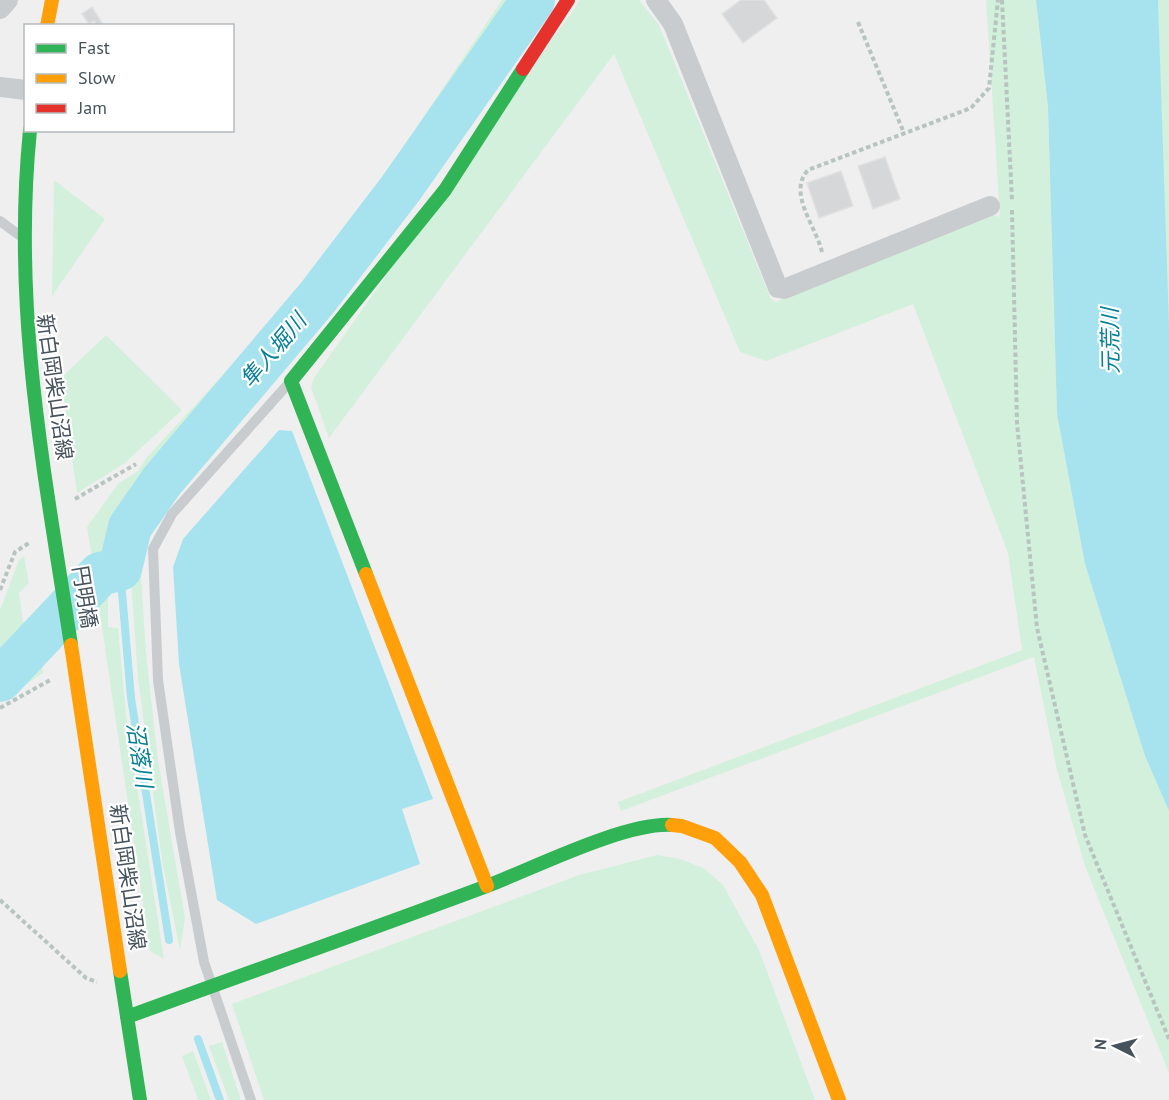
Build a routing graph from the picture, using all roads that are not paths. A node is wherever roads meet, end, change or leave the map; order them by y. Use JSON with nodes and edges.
{"nodes":[{"id":1,"x":8,"y":0,"type":"edge"},
{"id":2,"x":52,"y":0,"type":"edge"},
{"id":3,"x":568,"y":0,"type":"edge"},
{"id":4,"x":656,"y":0,"type":"edge"},
{"id":5,"x":0,"y":9,"type":"edge"},
{"id":6,"x":47,"y":24,"type":"edge"},
{"id":7,"x":0,"y":87,"type":"edge"},
{"id":8,"x":24,"y":90,"type":"edge"},
{"id":9,"x":30,"y":132,"type":"edge"},
{"id":10,"x":990,"y":206,"type":"dead end"},
{"id":11,"x":0,"y":221,"type":"edge"},
{"id":12,"x":22,"y":237,"type":"junction"},
{"id":13,"x":291,"y":381,"type":"junction"},
{"id":14,"x":54,"y":535,"type":"joint"},
{"id":15,"x":75,"y":663,"type":"joint"},
{"id":16,"x":487,"y":886,"type":"junction"},
{"id":17,"x":213,"y":987,"type":"junction"},
{"id":18,"x":127,"y":1017,"type":"junction"},
{"id":19,"x":141,"y":1100,"type":"edge"},
{"id":20,"x":251,"y":1100,"type":"edge"},
{"id":21,"x":839,"y":1100,"type":"edge"}],
"edges":[{"from":1,"to":5,"type":"street"},
{"from":2,"to":6,"type":"street"},
{"from":3,"to":13,"type":"street"},
{"from":4,"to":10,"type":"street"},
{"from":7,"to":8,"type":"street"},
{"from":9,"to":12,"type":"street","name":"新白岡柴山沼線"},
{"from":11,"to":12,"type":"lane"},
{"from":12,"to":14,"type":"street","name":"新白岡柴山沼線"},
{"from":13,"to":16,"type":"street"},
{"from":13,"to":17,"type":"lane"},
{"from":14,"to":15,"type":"street","name":"円明橋"},
{"from":15,"to":18,"type":"street","name":"新白岡柴山沼線"},
{"from":16,"to":17,"type":"street"},
{"from":16,"to":21,"type":"street"},
{"from":17,"to":18,"type":"street"},
{"from":17,"to":20,"type":"lane"},
{"from":18,"to":19,"type":"street","name":"新白岡柴山沼線"}]}
